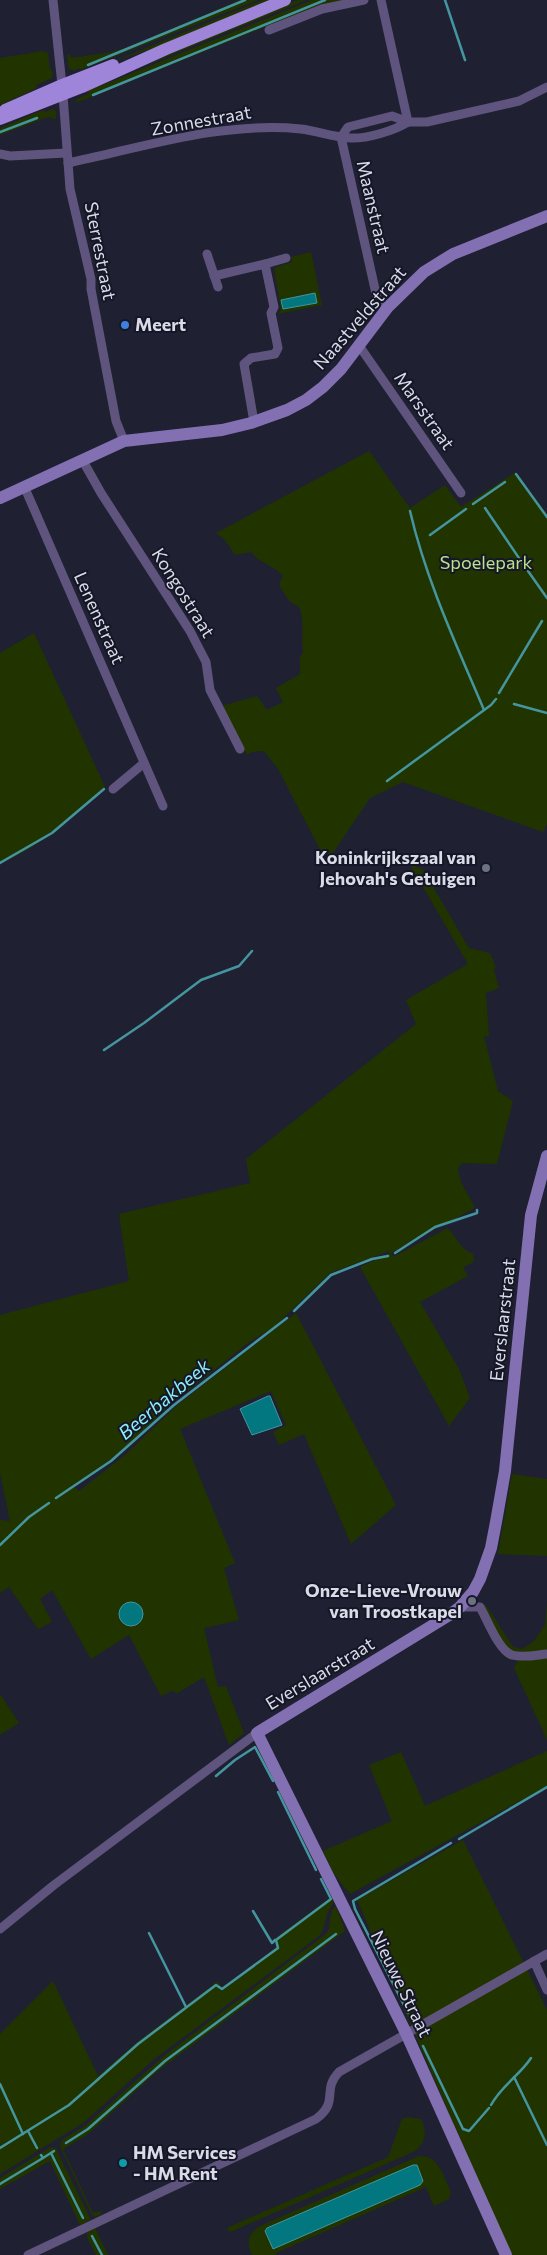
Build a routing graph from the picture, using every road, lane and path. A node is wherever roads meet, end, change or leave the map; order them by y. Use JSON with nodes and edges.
{"nodes":[{"id":1,"x":53,"y":0,"type":"edge"},
{"id":2,"x":285,"y":0,"type":"edge"},
{"id":3,"x":364,"y":0,"type":"edge"},
{"id":4,"x":381,"y":0,"type":"edge"},
{"id":5,"x":269,"y":30,"type":"dead end"},
{"id":6,"x":547,"y":87,"type":"edge"},
{"id":7,"x":62,"y":90,"type":"junction"},
{"id":8,"x":0,"y":113,"type":"edge"},
{"id":9,"x":0,"y":119,"type":"edge"},
{"id":10,"x":408,"y":122,"type":"junction"},
{"id":11,"x":341,"y":137,"type":"junction"},
{"id":12,"x":66,"y":152,"type":"junction"},
{"id":13,"x":0,"y":154,"type":"edge"},
{"id":14,"x":68,"y":163,"type":"junction"},
{"id":15,"x":547,"y":216,"type":"edge"},
{"id":16,"x":207,"y":254,"type":"dead end"},
{"id":17,"x":286,"y":258,"type":"dead end"},
{"id":18,"x":265,"y":264,"type":"junction"},
{"id":19,"x":214,"y":276,"type":"junction"},
{"id":20,"x":218,"y":287,"type":"dead end"},
{"id":21,"x":388,"y":307,"type":"junction"},
{"id":22,"x":360,"y":347,"type":"junction"},
{"id":23,"x":254,"y":422,"type":"junction"},
{"id":24,"x":124,"y":441,"type":"junction"},
{"id":25,"x":83,"y":461,"type":"junction"},
{"id":26,"x":24,"y":486,"type":"junction"},
{"id":27,"x":461,"y":493,"type":"dead end"},
{"id":28,"x":0,"y":498,"type":"edge"},
{"id":29,"x":240,"y":749,"type":"dead end"},
{"id":30,"x":144,"y":763,"type":"junction"},
{"id":31,"x":114,"y":789,"type":"dead end"},
{"id":32,"x":162,"y":806,"type":"dead end"},
{"id":33,"x":547,"y":1156,"type":"edge"},
{"id":34,"x":473,"y":1592,"type":"junction"},
{"id":35,"x":460,"y":1607,"type":"junction"},
{"id":36,"x":480,"y":1607,"type":"junction"},
{"id":37,"x":547,"y":1654,"type":"edge"},
{"id":38,"x":257,"y":1733,"type":"junction"},
{"id":39,"x":0,"y":1930,"type":"edge"},
{"id":40,"x":547,"y":1954,"type":"edge"},
{"id":41,"x":534,"y":1961,"type":"junction"},
{"id":42,"x":547,"y":1990,"type":"edge"},
{"id":43,"x":406,"y":2033,"type":"junction"},
{"id":44,"x":28,"y":2255,"type":"edge"},
{"id":45,"x":506,"y":2255,"type":"edge"}],
"edges":[{"from":1,"to":7,"type":"street","name":"Sterrestraat"},
{"from":2,"to":7,"type":"main road"},
{"from":3,"to":5,"type":"street"},
{"from":4,"to":10,"type":"street"},
{"from":6,"to":10,"type":"street","name":"Zonnestraat"},
{"from":7,"to":8,"type":"main road"},
{"from":7,"to":9,"type":"main road"},
{"from":7,"to":12,"type":"street","name":"Sterrestraat"},
{"from":10,"to":11,"type":"street","name":"Zonnestraat"},
{"from":10,"to":11,"type":"street","name":"Zonnestraat"},
{"from":11,"to":14,"type":"street","name":"Zonnestraat"},
{"from":11,"to":21,"type":"street","name":"Maanstraat"},
{"from":12,"to":13,"type":"street"},
{"from":12,"to":14,"type":"street","name":"Sterrestraat"},
{"from":14,"to":24,"type":"street","name":"Sterrestraat"},
{"from":15,"to":21,"type":"street","name":"Naastveldstraat"},
{"from":16,"to":19,"type":"street"},
{"from":17,"to":18,"type":"street"},
{"from":18,"to":19,"type":"street"},
{"from":18,"to":23,"type":"street"},
{"from":19,"to":20,"type":"street"},
{"from":21,"to":22,"type":"street","name":"Naastveldstraat"},
{"from":22,"to":23,"type":"street","name":"Naastveldstraat"},
{"from":22,"to":27,"type":"street","name":"Marsstraat"},
{"from":23,"to":24,"type":"street","name":"Naastveldstraat"},
{"from":24,"to":25,"type":"street","name":"Naastveldstraat"},
{"from":25,"to":26,"type":"street","name":"Naastveldstraat"},
{"from":25,"to":29,"type":"street","name":"Kongostraat"},
{"from":26,"to":28,"type":"street","name":"Naastveldstraat"},
{"from":26,"to":30,"type":"street","name":"Lenenstraat"},
{"from":30,"to":31,"type":"street"},
{"from":30,"to":32,"type":"street","name":"Lenenstraat"},
{"from":33,"to":34,"type":"street","name":"Everslaarstraat"},
{"from":34,"to":35,"type":"street","name":"Everslaarstraat"},
{"from":34,"to":36,"type":"street"},
{"from":35,"to":36,"type":"street"},
{"from":35,"to":38,"type":"street","name":"Everslaarstraat"},
{"from":36,"to":37,"type":"street"},
{"from":38,"to":39,"type":"street","name":"Everslaarstraat"},
{"from":38,"to":43,"type":"street","name":"Nieuwe Straat"},
{"from":40,"to":41,"type":"street"},
{"from":41,"to":42,"type":"street"},
{"from":41,"to":43,"type":"street"},
{"from":43,"to":44,"type":"street"},
{"from":43,"to":45,"type":"street","name":"Nieuwe Straat"}]}
